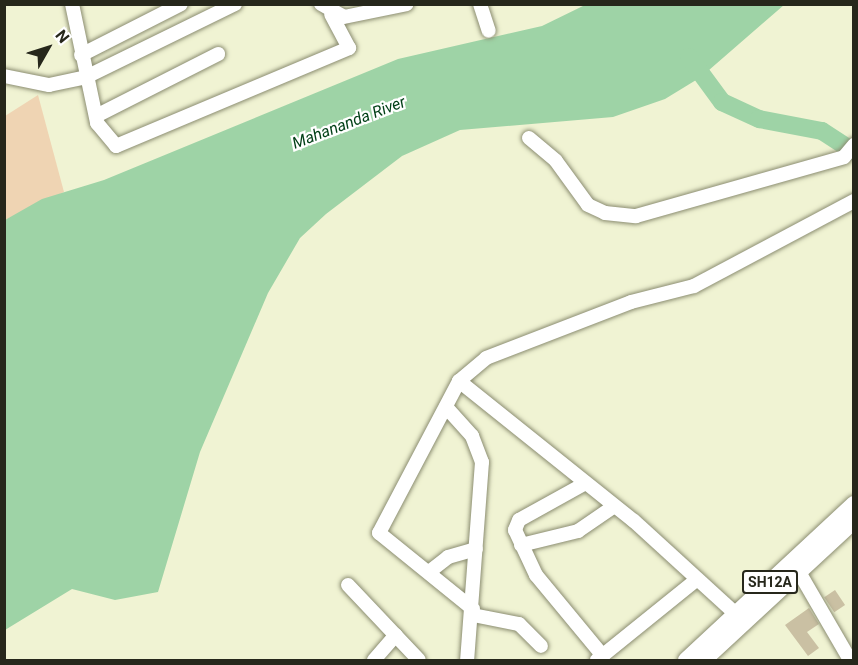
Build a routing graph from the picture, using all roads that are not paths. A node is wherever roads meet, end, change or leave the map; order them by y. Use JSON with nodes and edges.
{"nodes":[{"id":1,"x":72,"y":4,"type":"edge"},
{"id":2,"x":181,"y":4,"type":"edge"},
{"id":3,"x":235,"y":4,"type":"edge"},
{"id":4,"x":407,"y":4,"type":"edge"},
{"id":5,"x":480,"y":4,"type":"edge"},
{"id":6,"x":384,"y":6,"type":"edge"},
{"id":7,"x":326,"y":9,"type":"edge"},
{"id":8,"x":489,"y":31,"type":"dead end"},
{"id":9,"x":218,"y":54,"type":"dead end"},
{"id":10,"x":81,"y":55,"type":"junction"},
{"id":11,"x":4,"y":76,"type":"edge"},
{"id":12,"x":86,"y":77,"type":"junction"},
{"id":13,"x":96,"y":116,"type":"junction"},
{"id":14,"x":529,"y":138,"type":"dead end"},
{"id":15,"x":849,"y":151,"type":"edge"},
{"id":16,"x":854,"y":169,"type":"edge"},
{"id":17,"x":854,"y":201,"type":"edge"},
{"id":18,"x":459,"y":381,"type":"junction"},
{"id":19,"x":446,"y":407,"type":"junction"},
{"id":20,"x":584,"y":484,"type":"junction"},
{"id":21,"x":854,"y":504,"type":"edge"},
{"id":22,"x":613,"y":507,"type":"junction"},
{"id":23,"x":854,"y":521,"type":"edge"},
{"id":24,"x":521,"y":545,"type":"junction"},
{"id":25,"x":476,"y":549,"type":"junction"},
{"id":26,"x":429,"y":572,"type":"junction"},
{"id":27,"x":799,"y":572,"type":"junction"},
{"id":28,"x":695,"y":581,"type":"junction"},
{"id":29,"x":348,"y":585,"type":"dead end"},
{"id":30,"x":473,"y":612,"type":"junction"},
{"id":31,"x":736,"y":614,"type":"junction"},
{"id":32,"x":396,"y":636,"type":"junction"},
{"id":33,"x":541,"y":646,"type":"dead end"},
{"id":34,"x":600,"y":658,"type":"edge"},
{"id":35,"x":374,"y":660,"type":"edge"},
{"id":36,"x":419,"y":660,"type":"edge"},
{"id":37,"x":467,"y":660,"type":"edge"},
{"id":38,"x":686,"y":660,"type":"edge"},
{"id":39,"x":704,"y":660,"type":"edge"},
{"id":40,"x":850,"y":660,"type":"edge"}],
"edges":[{"from":1,"to":10,"type":"street"},
{"from":2,"to":10,"type":"street"},
{"from":3,"to":12,"type":"street"},
{"from":4,"to":6,"type":"street"},
{"from":5,"to":8,"type":"street"},
{"from":6,"to":7,"type":"street"},
{"from":7,"to":13,"type":"street"},
{"from":9,"to":13,"type":"street"},
{"from":10,"to":12,"type":"street"},
{"from":11,"to":12,"type":"street"},
{"from":12,"to":13,"type":"street"},
{"from":14,"to":15,"type":"street"},
{"from":15,"to":16,"type":"street"},
{"from":17,"to":18,"type":"street"},
{"from":18,"to":19,"type":"street"},
{"from":18,"to":20,"type":"street"},
{"from":19,"to":25,"type":"street"},
{"from":19,"to":26,"type":"street"},
{"from":20,"to":22,"type":"street"},
{"from":20,"to":24,"type":"street"},
{"from":21,"to":31,"type":"main road","number":"SH12A"},
{"from":22,"to":24,"type":"street"},
{"from":22,"to":28,"type":"street"},
{"from":23,"to":27,"type":"main road","number":"SH12A"},
{"from":24,"to":34,"type":"street"},
{"from":25,"to":26,"type":"street"},
{"from":25,"to":30,"type":"street"},
{"from":26,"to":30,"type":"street"},
{"from":27,"to":39,"type":"main road","number":"SH12A"},
{"from":27,"to":40,"type":"street"},
{"from":28,"to":31,"type":"street"},
{"from":28,"to":34,"type":"street"},
{"from":29,"to":32,"type":"street"},
{"from":30,"to":33,"type":"street"},
{"from":30,"to":37,"type":"street"},
{"from":31,"to":38,"type":"main road","number":"SH12A"},
{"from":32,"to":35,"type":"street"},
{"from":32,"to":36,"type":"street"}]}
